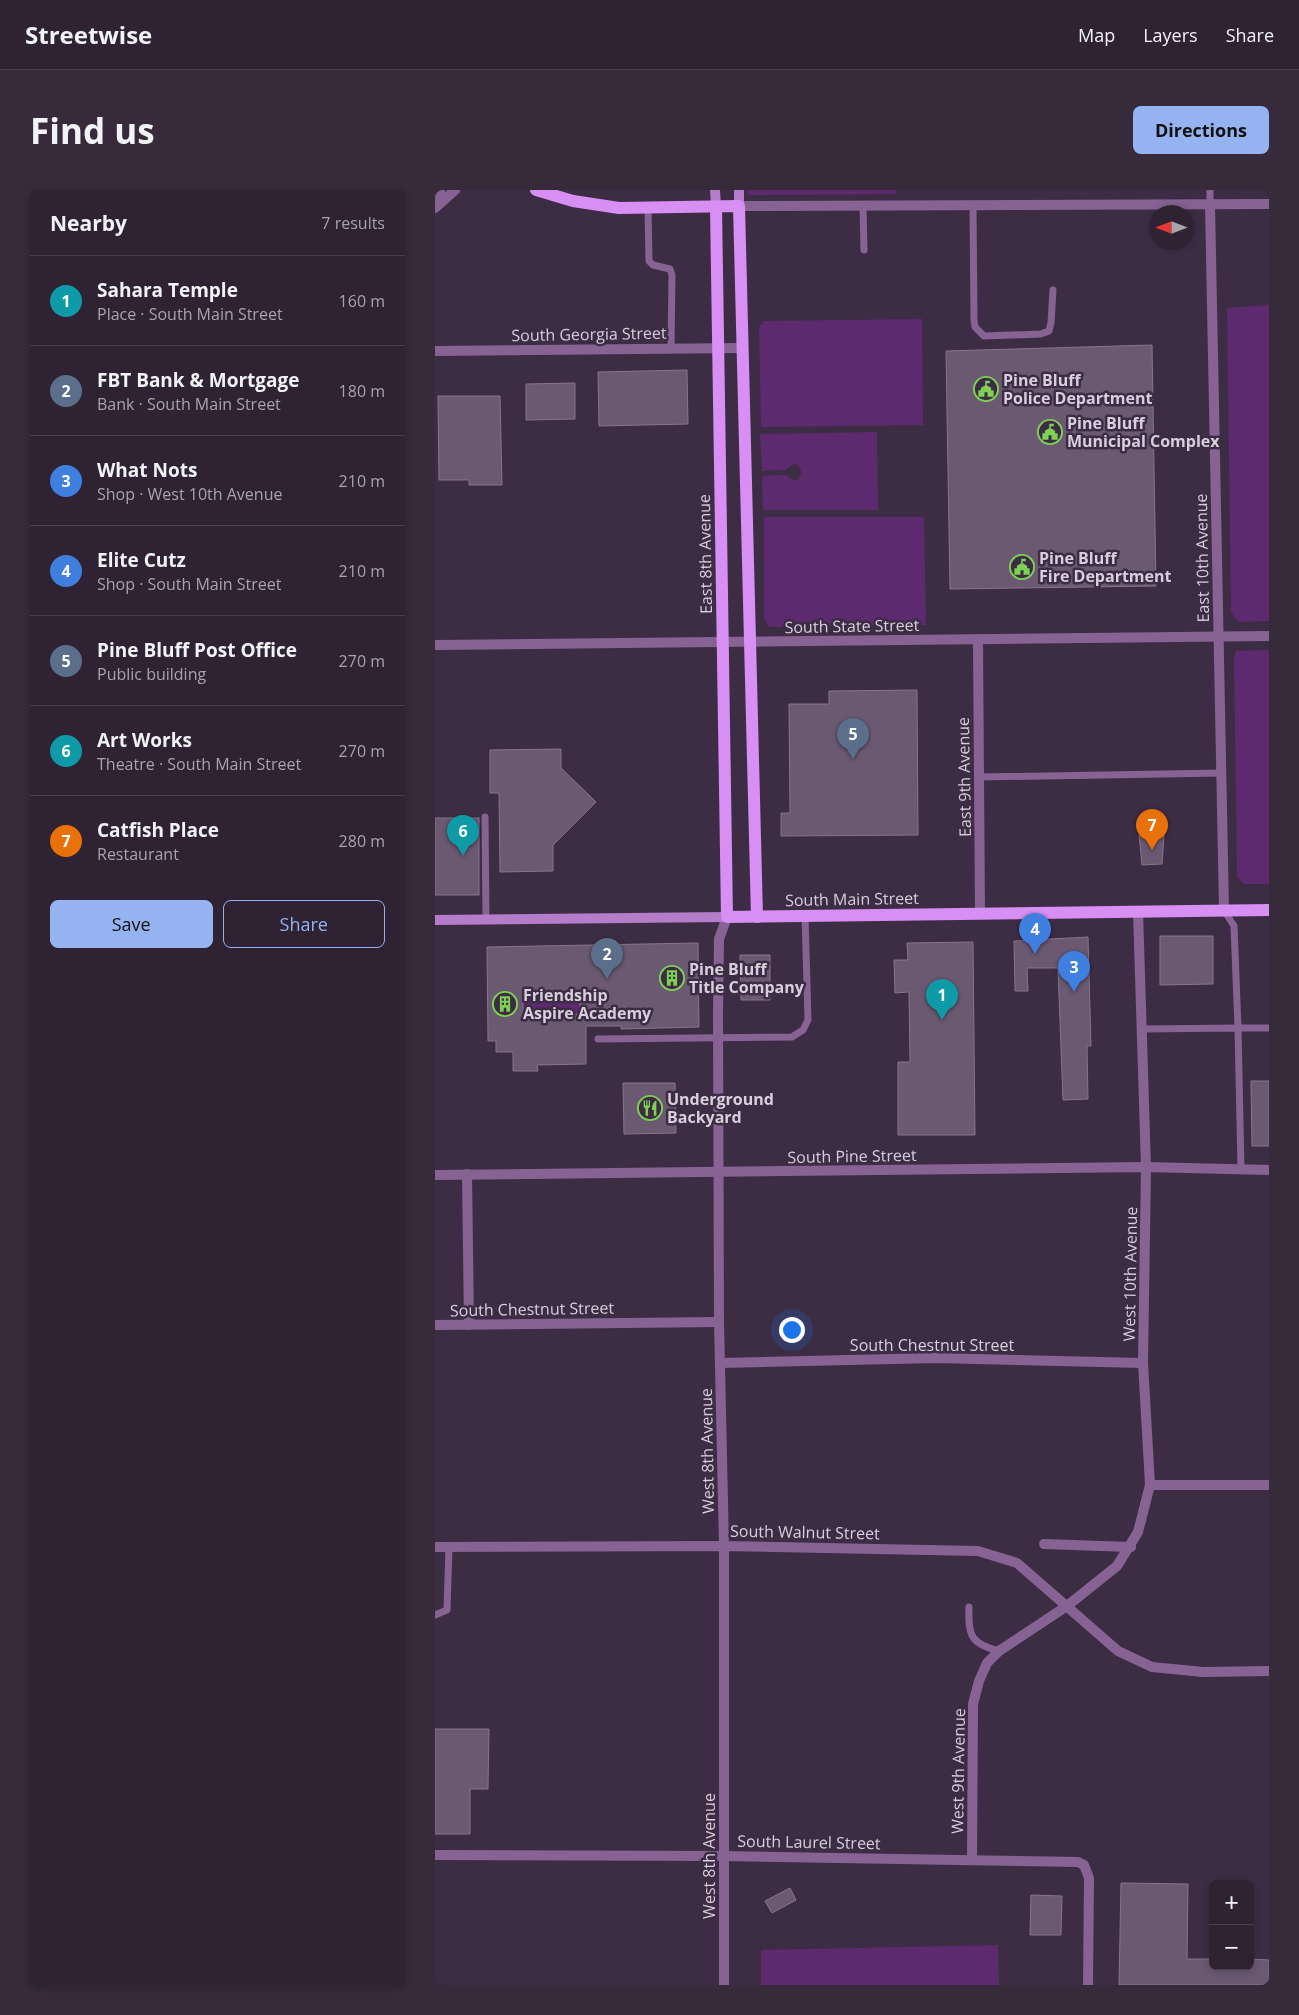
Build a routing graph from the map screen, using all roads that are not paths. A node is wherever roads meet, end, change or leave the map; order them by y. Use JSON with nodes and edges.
{"nodes":[{"id":1,"x":440,"y":190,"type":"edge"},
{"id":2,"x":455,"y":190,"type":"edge"},
{"id":3,"x":536,"y":190,"type":"edge"},
{"id":4,"x":715,"y":190,"type":"edge"},
{"id":5,"x":739,"y":190,"type":"edge"},
{"id":6,"x":1210,"y":190,"type":"edge"},
{"id":7,"x":1210,"y":204,"type":"junction"},
{"id":8,"x":1269,"y":204,"type":"edge"},
{"id":9,"x":739,"y":206,"type":"junction"},
{"id":10,"x":863,"y":206,"type":"junction"},
{"id":11,"x":973,"y":206,"type":"junction"},
{"id":12,"x":437,"y":207,"type":"edge"},
{"id":13,"x":716,"y":207,"type":"junction"},
{"id":14,"x":648,"y":208,"type":"junction"},
{"id":15,"x":864,"y":250,"type":"dead end"},
{"id":16,"x":1053,"y":290,"type":"dead end"},
{"id":17,"x":671,"y":348,"type":"junction"},
{"id":18,"x":718,"y":348,"type":"junction"},
{"id":19,"x":743,"y":348,"type":"junction"},
{"id":20,"x":435,"y":351,"type":"edge"},
{"id":21,"x":1218,"y":635,"type":"junction"},
{"id":22,"x":1269,"y":636,"type":"edge"},
{"id":23,"x":978,"y":639,"type":"junction"},
{"id":24,"x":723,"y":642,"type":"junction"},
{"id":25,"x":749,"y":642,"type":"junction"},
{"id":26,"x":435,"y":645,"type":"edge"},
{"id":27,"x":1222,"y":773,"type":"junction"},
{"id":28,"x":979,"y":777,"type":"junction"},
{"id":29,"x":485,"y":817,"type":"dead end"},
{"id":30,"x":1224,"y":910,"type":"junction"},
{"id":31,"x":1269,"y":910,"type":"edge"},
{"id":32,"x":1138,"y":912,"type":"junction"},
{"id":33,"x":980,"y":914,"type":"junction"},
{"id":34,"x":805,"y":916,"type":"junction"},
{"id":35,"x":727,"y":917,"type":"junction"},
{"id":36,"x":757,"y":917,"type":"junction"},
{"id":37,"x":435,"y":920,"type":"edge"},
{"id":38,"x":486,"y":920,"type":"junction"},
{"id":39,"x":1238,"y":1028,"type":"junction"},
{"id":40,"x":1269,"y":1028,"type":"edge"},
{"id":41,"x":1142,"y":1029,"type":"junction"},
{"id":42,"x":718,"y":1037,"type":"junction"},
{"id":43,"x":598,"y":1039,"type":"dead end"},
{"id":44,"x":1146,"y":1167,"type":"junction"},
{"id":45,"x":1241,"y":1169,"type":"junction"},
{"id":46,"x":1269,"y":1170,"type":"edge"},
{"id":47,"x":719,"y":1172,"type":"junction"},
{"id":48,"x":467,"y":1174,"type":"junction"},
{"id":49,"x":435,"y":1175,"type":"edge"},
{"id":50,"x":719,"y":1322,"type":"junction"},
{"id":51,"x":435,"y":1325,"type":"edge"},
{"id":52,"x":469,"y":1325,"type":"junction"},
{"id":53,"x":1143,"y":1363,"type":"junction"},
{"id":54,"x":720,"y":1364,"type":"junction"},
{"id":55,"x":1150,"y":1485,"type":"junction"},
{"id":56,"x":1269,"y":1485,"type":"edge"},
{"id":57,"x":1043,"y":1544,"type":"dead end"},
{"id":58,"x":724,"y":1546,"type":"junction"},
{"id":59,"x":435,"y":1547,"type":"edge"},
{"id":60,"x":449,"y":1547,"type":"junction"},
{"id":61,"x":1131,"y":1547,"type":"junction"},
{"id":62,"x":1067,"y":1606,"type":"junction"},
{"id":63,"x":969,"y":1607,"type":"dead end"},
{"id":64,"x":435,"y":1615,"type":"edge"},
{"id":65,"x":999,"y":1651,"type":"junction"},
{"id":66,"x":1269,"y":1671,"type":"edge"},
{"id":67,"x":435,"y":1855,"type":"edge"},
{"id":68,"x":724,"y":1856,"type":"junction"},
{"id":69,"x":972,"y":1860,"type":"junction"},
{"id":70,"x":725,"y":1985,"type":"edge"},
{"id":71,"x":1088,"y":1985,"type":"edge"}],
"edges":[{"from":1,"to":12,"type":"street"},
{"from":2,"to":12,"type":"street"},
{"from":3,"to":14,"type":"main road"},
{"from":4,"to":13,"type":"main road","name":"East 8th Avenue"},
{"from":5,"to":9,"type":"main road"},
{"from":6,"to":7,"type":"lane"},
{"from":7,"to":8,"type":"street"},
{"from":7,"to":11,"type":"street"},
{"from":7,"to":21,"type":"street","name":"East 10th Avenue"},
{"from":9,"to":10,"type":"street"},
{"from":9,"to":13,"type":"main road"},
{"from":9,"to":19,"type":"main road"},
{"from":10,"to":11,"type":"street"},
{"from":10,"to":15,"type":"lane"},
{"from":11,"to":16,"type":"lane"},
{"from":13,"to":14,"type":"main road"},
{"from":13,"to":18,"type":"main road","name":"East 8th Avenue"},
{"from":14,"to":17,"type":"lane"},
{"from":17,"to":18,"type":"street","name":"South Georgia Street"},
{"from":17,"to":20,"type":"street","name":"South Georgia Street"},
{"from":18,"to":19,"type":"street","name":"South Georgia Street"},
{"from":18,"to":24,"type":"main road","name":"East 8th Avenue"},
{"from":19,"to":25,"type":"main road"},
{"from":21,"to":22,"type":"street","name":"South State Street"},
{"from":21,"to":23,"type":"street","name":"South State Street"},
{"from":21,"to":27,"type":"street","name":"East 10th Avenue"},
{"from":23,"to":25,"type":"street","name":"South State Street"},
{"from":23,"to":28,"type":"street","name":"East 9th Avenue"},
{"from":24,"to":25,"type":"street","name":"South State Street"},
{"from":24,"to":26,"type":"street","name":"South State Street"},
{"from":24,"to":35,"type":"main road","name":"East 8th Avenue"},
{"from":25,"to":36,"type":"main road"},
{"from":27,"to":28,"type":"lane"},
{"from":27,"to":30,"type":"street","name":"East 10th Avenue"},
{"from":28,"to":33,"type":"street","name":"East 9th Avenue"},
{"from":29,"to":38,"type":"lane"},
{"from":30,"to":31,"type":"main road","name":"South Main Street"},
{"from":30,"to":32,"type":"main road","name":"South Main Street"},
{"from":30,"to":39,"type":"lane"},
{"from":32,"to":33,"type":"main road","name":"South Main Street"},
{"from":32,"to":41,"type":"street","name":"West 10th Avenue"},
{"from":33,"to":34,"type":"main road","name":"South Main Street"},
{"from":34,"to":36,"type":"main road","name":"South Main Street"},
{"from":34,"to":42,"type":"lane"},
{"from":35,"to":36,"type":"main road","name":"South Main Street"},
{"from":35,"to":38,"type":"main road","name":"South Main Street"},
{"from":35,"to":42,"type":"street","name":"West 8th Avenue"},
{"from":37,"to":38,"type":"main road","name":"South Main Street"},
{"from":39,"to":40,"type":"lane"},
{"from":39,"to":41,"type":"lane"},
{"from":39,"to":45,"type":"lane"},
{"from":41,"to":44,"type":"street","name":"West 10th Avenue"},
{"from":42,"to":43,"type":"lane"},
{"from":42,"to":47,"type":"street","name":"West 8th Avenue"},
{"from":44,"to":45,"type":"street","name":"South Pine Street"},
{"from":44,"to":47,"type":"street","name":"South Pine Street"},
{"from":44,"to":53,"type":"street","name":"West 10th Avenue"},
{"from":45,"to":46,"type":"street","name":"South Pine Street"},
{"from":47,"to":48,"type":"street","name":"South Pine Street"},
{"from":47,"to":50,"type":"street","name":"West 8th Avenue"},
{"from":48,"to":49,"type":"street","name":"South Pine Street"},
{"from":48,"to":52,"type":"street"},
{"from":50,"to":52,"type":"street","name":"South Chestnut Street"},
{"from":50,"to":54,"type":"street","name":"West 8th Avenue"},
{"from":51,"to":52,"type":"street","name":"South Chestnut Street"},
{"from":53,"to":54,"type":"street","name":"South Chestnut Street"},
{"from":53,"to":55,"type":"street","name":"West 10th Avenue"},
{"from":54,"to":58,"type":"street","name":"West 8th Avenue"},
{"from":55,"to":56,"type":"street"},
{"from":55,"to":61,"type":"street","name":"West 10th Avenue"},
{"from":57,"to":61,"type":"street"},
{"from":58,"to":60,"type":"street","name":"South Walnut Street"},
{"from":58,"to":62,"type":"street","name":"South Walnut Street"},
{"from":58,"to":68,"type":"street","name":"West 8th Avenue"},
{"from":59,"to":60,"type":"street","name":"South Walnut Street"},
{"from":60,"to":64,"type":"lane"},
{"from":61,"to":62,"type":"street","name":"West 10th Avenue"},
{"from":62,"to":65,"type":"street","name":"West 9th Avenue"},
{"from":62,"to":66,"type":"street","name":"South Walnut Street"},
{"from":63,"to":65,"type":"lane"},
{"from":65,"to":69,"type":"street","name":"West 9th Avenue"},
{"from":67,"to":68,"type":"street","name":"South Laurel Street"},
{"from":68,"to":69,"type":"street","name":"South Laurel Street"},
{"from":68,"to":70,"type":"street","name":"West 8th Avenue"},
{"from":69,"to":71,"type":"street","name":"South Laurel Street"}]}
